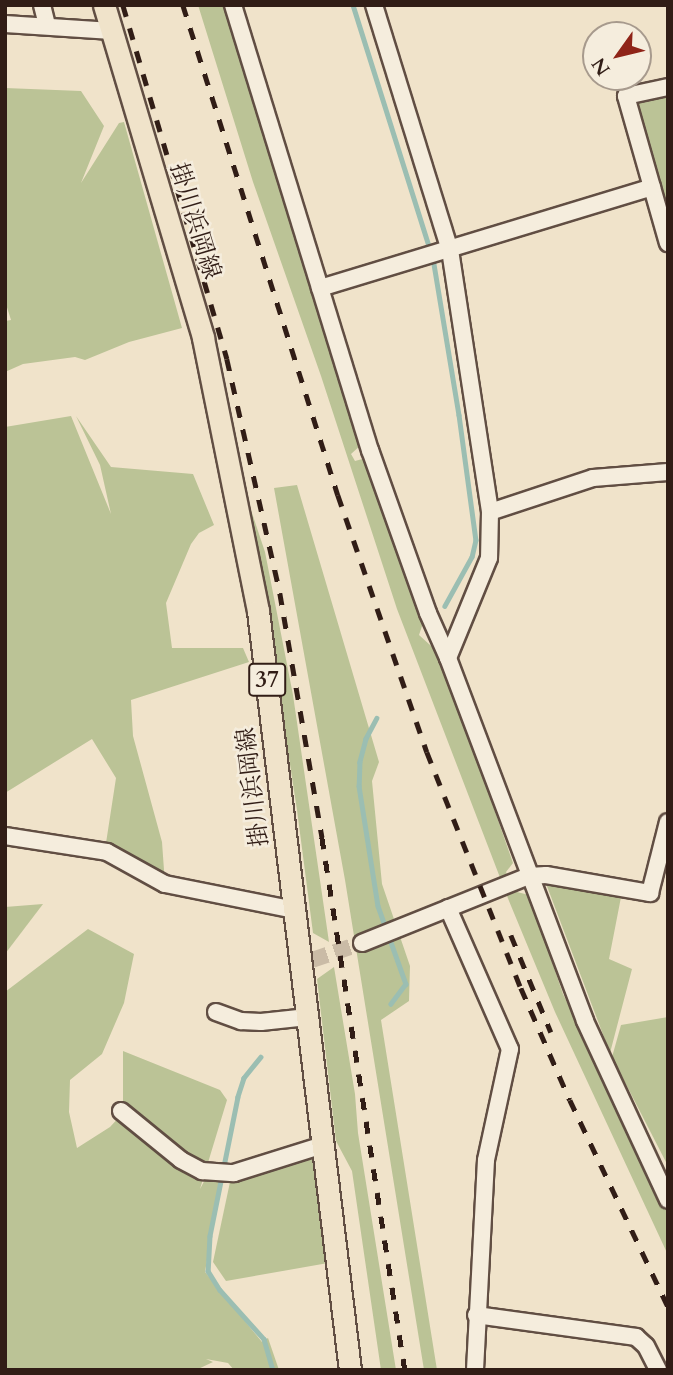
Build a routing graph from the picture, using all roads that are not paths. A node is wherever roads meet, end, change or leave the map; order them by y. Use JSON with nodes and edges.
{"nodes":[{"id":1,"x":42,"y":5,"type":"edge"},
{"id":2,"x":104,"y":5,"type":"edge"},
{"id":3,"x":233,"y":5,"type":"edge"},
{"id":4,"x":379,"y":7,"type":"edge"},
{"id":5,"x":5,"y":24,"type":"edge"},
{"id":6,"x":47,"y":25,"type":"junction"},
{"id":7,"x":112,"y":31,"type":"junction"},
{"id":8,"x":668,"y":87,"type":"edge"},
{"id":9,"x":652,"y":187,"type":"junction"},
{"id":10,"x":668,"y":243,"type":"edge"},
{"id":11,"x":450,"y":250,"type":"junction"},
{"id":12,"x":320,"y":288,"type":"junction"},
{"id":13,"x":668,"y":472,"type":"edge"},
{"id":14,"x":490,"y":512,"type":"junction"},
{"id":15,"x":448,"y":658,"type":"junction"},
{"id":16,"x":668,"y":822,"type":"edge"},
{"id":17,"x":5,"y":836,"type":"edge"},
{"id":18,"x":529,"y":876,"type":"junction"},
{"id":19,"x":447,"y":908,"type":"junction"},
{"id":20,"x":295,"y":911,"type":"junction"},
{"id":21,"x":369,"y":941,"type":"tunnel mouth"},
{"id":22,"x":216,"y":1012,"type":"dead end"},
{"id":23,"x":308,"y":1017,"type":"junction"},
{"id":24,"x":121,"y":1111,"type":"dead end"},
{"id":25,"x":323,"y":1145,"type":"junction"},
{"id":26,"x":668,"y":1200,"type":"edge"},
{"id":27,"x":475,"y":1315,"type":"junction"},
{"id":28,"x":350,"y":1370,"type":"edge"},
{"id":29,"x":475,"y":1370,"type":"edge"},
{"id":30,"x":658,"y":1370,"type":"edge"}],
"edges":[{"from":1,"to":6,"type":"street"},
{"from":2,"to":7,"type":"main road","name":"掛川浜岡線","number":"37"},
{"from":3,"to":12,"type":"street"},
{"from":4,"to":11,"type":"street"},
{"from":5,"to":6,"type":"street"},
{"from":6,"to":7,"type":"street"},
{"from":7,"to":20,"type":"main road","name":"掛川浜岡線","number":"37"},
{"from":8,"to":9,"type":"street"},
{"from":9,"to":10,"type":"street"},
{"from":9,"to":11,"type":"street"},
{"from":11,"to":12,"type":"street"},
{"from":11,"to":14,"type":"street"},
{"from":12,"to":15,"type":"street"},
{"from":13,"to":14,"type":"street"},
{"from":14,"to":15,"type":"street"},
{"from":15,"to":18,"type":"street"},
{"from":16,"to":18,"type":"street"},
{"from":17,"to":20,"type":"street"},
{"from":18,"to":19,"type":"street"},
{"from":18,"to":26,"type":"street"},
{"from":19,"to":21,"type":"street"},
{"from":19,"to":27,"type":"street"},
{"from":20,"to":23,"type":"main road","name":"掛川浜岡線","number":"37"},
{"from":22,"to":23,"type":"street"},
{"from":23,"to":25,"type":"main road","name":"掛川浜岡線","number":"37"},
{"from":24,"to":25,"type":"street"},
{"from":25,"to":28,"type":"main road","name":"掛川浜岡線","number":"37"},
{"from":27,"to":29,"type":"street"},
{"from":27,"to":30,"type":"street"}]}
